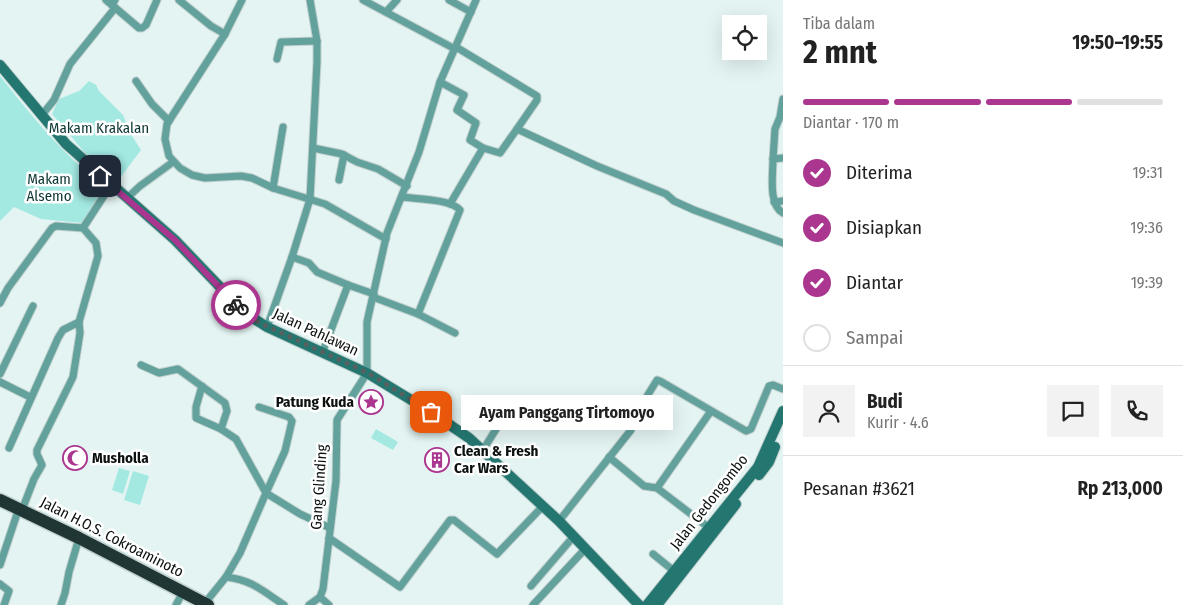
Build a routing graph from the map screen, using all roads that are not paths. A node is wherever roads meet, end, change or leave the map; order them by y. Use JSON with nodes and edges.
{"nodes":[{"id":1,"x":106,"y":0,"type":"edge"},
{"id":2,"x":157,"y":0,"type":"edge"},
{"id":3,"x":179,"y":0,"type":"edge"},
{"id":4,"x":242,"y":0,"type":"edge"},
{"id":5,"x":310,"y":0,"type":"edge"},
{"id":6,"x":363,"y":0,"type":"edge"},
{"id":7,"x":397,"y":0,"type":"edge"},
{"id":8,"x":449,"y":0,"type":"edge"},
{"id":9,"x":476,"y":0,"type":"edge"},
{"id":10,"x":114,"y":4,"type":"edge"},
{"id":11,"x":386,"y":12,"type":"junction"},
{"id":12,"x":471,"y":12,"type":"junction"},
{"id":13,"x":225,"y":34,"type":"junction"},
{"id":14,"x":317,"y":41,"type":"junction"},
{"id":15,"x":455,"y":48,"type":"junction"},
{"id":16,"x":277,"y":59,"type":"dead end"},
{"id":17,"x":0,"y":66,"type":"edge"},
{"id":18,"x":136,"y":81,"type":"dead end"},
{"id":19,"x":440,"y":82,"type":"junction"},
{"id":20,"x":783,"y":99,"type":"edge"},
{"id":21,"x":42,"y":116,"type":"junction"},
{"id":22,"x":782,"y":117,"type":"edge"},
{"id":23,"x":169,"y":121,"type":"junction"},
{"id":24,"x":283,"y":127,"type":"dead end"},
{"id":25,"x":517,"y":129,"type":"junction"},
{"id":26,"x":313,"y":148,"type":"junction"},
{"id":27,"x":483,"y":148,"type":"junction"},
{"id":28,"x":344,"y":155,"type":"junction"},
{"id":29,"x":783,"y":158,"type":"edge"},
{"id":30,"x":773,"y":159,"type":"junction"},
{"id":31,"x":173,"y":162,"type":"junction"},
{"id":32,"x":339,"y":180,"type":"dead end"},
{"id":33,"x":110,"y":185,"type":"junction"},
{"id":34,"x":407,"y":186,"type":"junction"},
{"id":35,"x":273,"y":188,"type":"junction"},
{"id":36,"x":127,"y":198,"type":"junction"},
{"id":37,"x":402,"y":198,"type":"junction"},
{"id":38,"x":310,"y":199,"type":"junction"},
{"id":39,"x":783,"y":201,"type":"edge"},
{"id":40,"x":774,"y":202,"type":"junction"},
{"id":41,"x":450,"y":204,"type":"junction"},
{"id":42,"x":783,"y":213,"type":"edge"},
{"id":43,"x":83,"y":228,"type":"junction"},
{"id":44,"x":386,"y":239,"type":"junction"},
{"id":45,"x":783,"y":243,"type":"edge"},
{"id":46,"x":292,"y":257,"type":"junction"},
{"id":47,"x":348,"y":285,"type":"junction"},
{"id":48,"x":373,"y":295,"type":"junction"},
{"id":49,"x":0,"y":304,"type":"edge"},
{"id":50,"x":33,"y":306,"type":"dead end"},
{"id":51,"x":418,"y":314,"type":"junction"},
{"id":52,"x":79,"y":322,"type":"junction"},
{"id":53,"x":267,"y":327,"type":"junction"},
{"id":54,"x":455,"y":333,"type":"dead end"},
{"id":55,"x":323,"y":352,"type":"junction"},
{"id":56,"x":141,"y":365,"type":"dead end"},
{"id":57,"x":368,"y":373,"type":"junction"},
{"id":58,"x":0,"y":374,"type":"edge"},
{"id":59,"x":0,"y":382,"type":"edge"},
{"id":60,"x":202,"y":386,"type":"junction"},
{"id":61,"x":783,"y":389,"type":"edge"},
{"id":62,"x":30,"y":397,"type":"junction"},
{"id":63,"x":513,"y":402,"type":"dead end"},
{"id":64,"x":259,"y":407,"type":"dead end"},
{"id":65,"x":711,"y":411,"type":"junction"},
{"id":66,"x":783,"y":411,"type":"edge"},
{"id":67,"x":781,"y":427,"type":"edge"},
{"id":68,"x":220,"y":429,"type":"junction"},
{"id":69,"x":9,"y":448,"type":"dead end"},
{"id":70,"x":483,"y":450,"type":"junction"},
{"id":71,"x":609,"y":457,"type":"junction"},
{"id":72,"x":657,"y":488,"type":"junction"},
{"id":73,"x":266,"y":494,"type":"junction"},
{"id":74,"x":0,"y":500,"type":"edge"},
{"id":75,"x":543,"y":506,"type":"junction"},
{"id":76,"x":20,"y":509,"type":"junction"},
{"id":77,"x":559,"y":521,"type":"junction"},
{"id":78,"x":708,"y":527,"type":"junction"},
{"id":79,"x":330,"y":528,"type":"junction"},
{"id":80,"x":574,"y":536,"type":"junction"},
{"id":81,"x":79,"y":538,"type":"junction"},
{"id":82,"x":329,"y":538,"type":"junction"},
{"id":83,"x":586,"y":548,"type":"junction"},
{"id":84,"x":653,"y":554,"type":"dead end"},
{"id":85,"x":0,"y":565,"type":"edge"},
{"id":86,"x":674,"y":571,"type":"junction"},
{"id":87,"x":226,"y":577,"type":"junction"},
{"id":88,"x":0,"y":584,"type":"edge"},
{"id":89,"x":531,"y":586,"type":"dead end"},
{"id":90,"x":183,"y":592,"type":"junction"},
{"id":91,"x":320,"y":597,"type":"junction"},
{"id":92,"x":207,"y":604,"type":"edge"},
{"id":93,"x":4,"y":605,"type":"edge"},
{"id":94,"x":61,"y":605,"type":"edge"},
{"id":95,"x":176,"y":605,"type":"edge"},
{"id":96,"x":284,"y":605,"type":"edge"},
{"id":97,"x":309,"y":605,"type":"edge"},
{"id":98,"x":329,"y":605,"type":"edge"},
{"id":99,"x":533,"y":605,"type":"edge"},
{"id":100,"x":638,"y":605,"type":"edge"},
{"id":101,"x":647,"y":605,"type":"edge"},
{"id":102,"x":657,"y":605,"type":"edge"}],
"edges":[{"from":1,"to":10,"type":"street"},
{"from":2,"to":10,"type":"street"},
{"from":3,"to":13,"type":"street"},
{"from":4,"to":13,"type":"street"},
{"from":5,"to":14,"type":"street"},
{"from":6,"to":11,"type":"street"},
{"from":7,"to":11,"type":"street"},
{"from":8,"to":12,"type":"street"},
{"from":9,"to":12,"type":"street"},
{"from":10,"to":21,"type":"street"},
{"from":11,"to":15,"type":"street"},
{"from":12,"to":15,"type":"street"},
{"from":13,"to":23,"type":"street"},
{"from":14,"to":16,"type":"street"},
{"from":14,"to":26,"type":"street"},
{"from":15,"to":19,"type":"street"},
{"from":15,"to":25,"type":"street"},
{"from":17,"to":21,"type":"main road","name":"Jalan Pahlawan"},
{"from":18,"to":23,"type":"street"},
{"from":19,"to":27,"type":"street"},
{"from":19,"to":34,"type":"street"},
{"from":20,"to":22,"type":"street"},
{"from":21,"to":33,"type":"main road","name":"Jalan Pahlawan"},
{"from":22,"to":30,"type":"street"},
{"from":23,"to":31,"type":"street"},
{"from":24,"to":35,"type":"street"},
{"from":25,"to":27,"type":"street"},
{"from":25,"to":45,"type":"street"},
{"from":26,"to":28,"type":"street"},
{"from":26,"to":38,"type":"street"},
{"from":27,"to":41,"type":"street"},
{"from":28,"to":32,"type":"street"},
{"from":28,"to":34,"type":"street"},
{"from":29,"to":30,"type":"street"},
{"from":30,"to":40,"type":"street"},
{"from":31,"to":35,"type":"street"},
{"from":31,"to":36,"type":"street"},
{"from":33,"to":36,"type":"main road","name":"Jalan Pahlawan"},
{"from":33,"to":43,"type":"street"},
{"from":34,"to":37,"type":"street"},
{"from":35,"to":38,"type":"street"},
{"from":36,"to":53,"type":"main road","name":"Jalan Pahlawan"},
{"from":37,"to":41,"type":"street"},
{"from":37,"to":44,"type":"street"},
{"from":38,"to":44,"type":"street"},
{"from":38,"to":46,"type":"street"},
{"from":39,"to":40,"type":"street"},
{"from":40,"to":42,"type":"street"},
{"from":41,"to":51,"type":"street"},
{"from":43,"to":49,"type":"street"},
{"from":43,"to":52,"type":"street"},
{"from":44,"to":48,"type":"street"},
{"from":46,"to":47,"type":"street"},
{"from":46,"to":53,"type":"street"},
{"from":47,"to":48,"type":"street"},
{"from":47,"to":55,"type":"street"},
{"from":48,"to":51,"type":"street"},
{"from":48,"to":57,"type":"street"},
{"from":50,"to":58,"type":"street"},
{"from":51,"to":54,"type":"street"},
{"from":52,"to":62,"type":"street"},
{"from":52,"to":76,"type":"street"},
{"from":53,"to":55,"type":"main road","name":"Jalan Pahlawan"},
{"from":55,"to":57,"type":"main road","name":"Jalan Pahlawan"},
{"from":56,"to":60,"type":"street"},
{"from":57,"to":70,"type":"main road","name":"Jalan Pahlawan"},
{"from":57,"to":79,"type":"street","name":"Gang Glinding"},
{"from":59,"to":62,"type":"street"},
{"from":60,"to":68,"type":"street"},
{"from":60,"to":68,"type":"street"},
{"from":61,"to":65,"type":"street"},
{"from":62,"to":69,"type":"street"},
{"from":63,"to":70,"type":"street"},
{"from":64,"to":73,"type":"street"},
{"from":65,"to":71,"type":"street"},
{"from":65,"to":72,"type":"street"},
{"from":66,"to":67,"type":"main road","name":"Jalan Gedongombo"},
{"from":67,"to":78,"type":"main road","name":"Jalan Gedongombo"},
{"from":67,"to":102,"type":"main road","name":"Jalan Gedongombo"},
{"from":68,"to":73,"type":"street"},
{"from":70,"to":75,"type":"main road","name":"Jalan Pahlawan"},
{"from":71,"to":72,"type":"street"},
{"from":71,"to":77,"type":"street"},
{"from":72,"to":78,"type":"street"},
{"from":73,"to":79,"type":"street"},
{"from":73,"to":87,"type":"street"},
{"from":74,"to":76,"type":"highway","name":"Jalan H.O.S. Cokroaminoto"},
{"from":75,"to":77,"type":"main road","name":"Jalan Pahlawan"},
{"from":75,"to":82,"type":"street"},
{"from":76,"to":81,"type":"highway","name":"Jalan H.O.S. Cokroaminoto"},
{"from":76,"to":85,"type":"street"},
{"from":77,"to":80,"type":"main road","name":"Jalan Pahlawan"},
{"from":78,"to":86,"type":"main road","name":"Jalan Gedongombo"},
{"from":79,"to":82,"type":"street","name":"Gang Glinding"},
{"from":80,"to":83,"type":"main road","name":"Jalan Pahlawan"},
{"from":80,"to":89,"type":"street"},
{"from":81,"to":90,"type":"highway","name":"Jalan H.O.S. Cokroaminoto"},
{"from":81,"to":94,"type":"street"},
{"from":82,"to":91,"type":"street","name":"Gang Glinding"},
{"from":83,"to":99,"type":"street"},
{"from":83,"to":100,"type":"main road","name":"Jalan Pahlawan"},
{"from":84,"to":86,"type":"street"},
{"from":86,"to":101,"type":"main road","name":"Jalan Gedongombo"},
{"from":87,"to":92,"type":"street"},
{"from":87,"to":96,"type":"street"},
{"from":88,"to":93,"type":"street"},
{"from":90,"to":92,"type":"highway","name":"Jalan H.O.S. Cokroaminoto"},
{"from":90,"to":95,"type":"street"},
{"from":91,"to":97,"type":"street"},
{"from":91,"to":98,"type":"street"}]}
